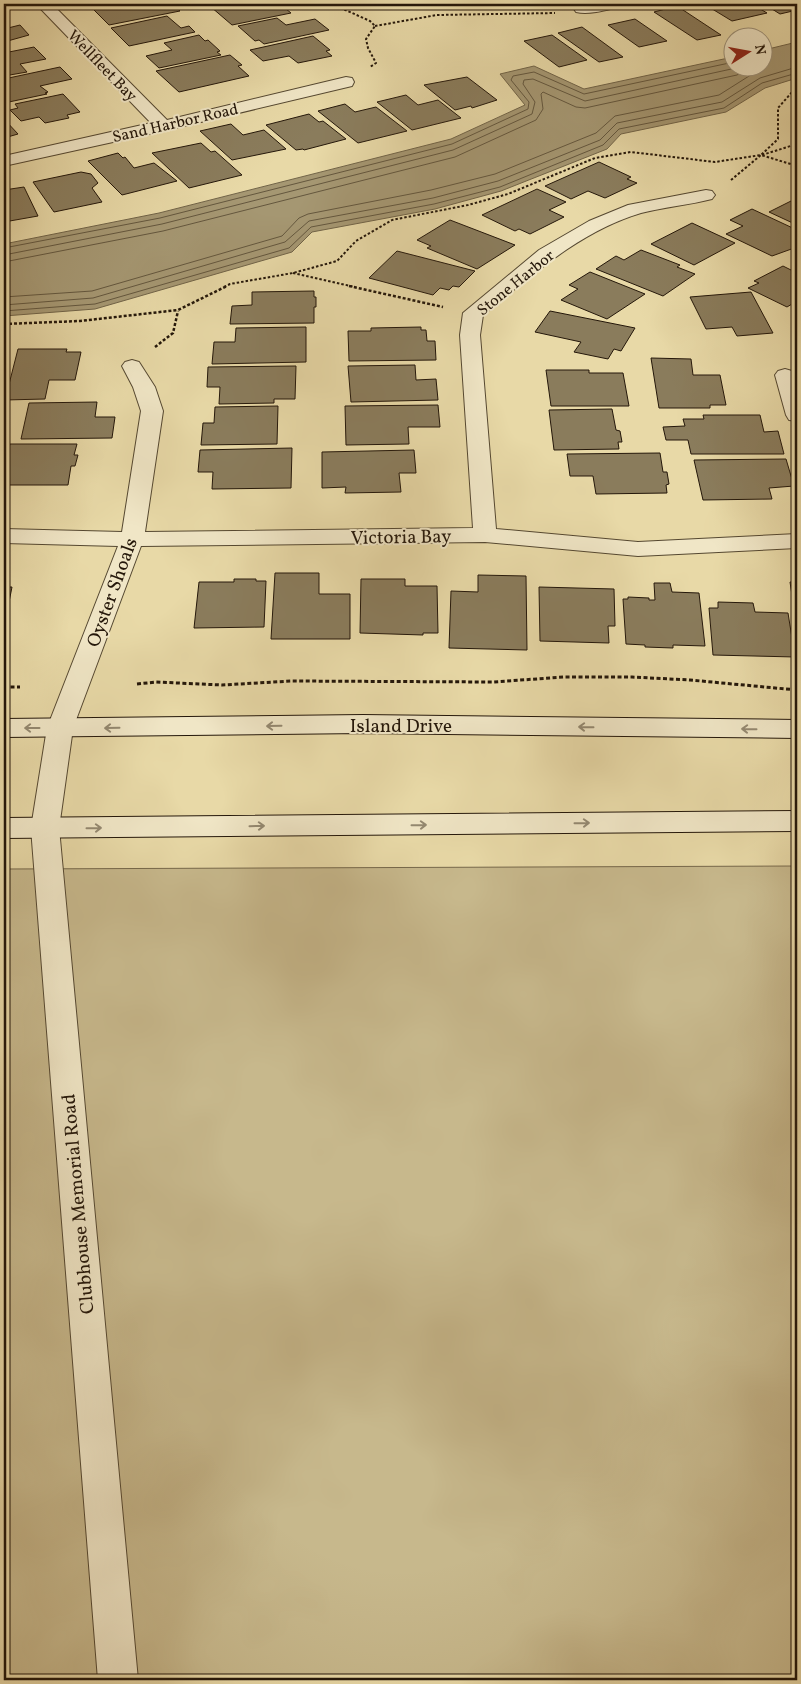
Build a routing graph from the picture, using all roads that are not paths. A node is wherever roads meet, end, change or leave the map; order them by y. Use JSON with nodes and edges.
{"nodes":[{"id":1,"x":44,"y":4,"type":"edge"},
{"id":2,"x":614,"y":4,"type":"edge"},
{"id":3,"x":582,"y":9,"type":"road end"},
{"id":4,"x":346,"y":82,"type":"road end"},
{"id":5,"x":163,"y":126,"type":"junction"},
{"id":6,"x":4,"y":161,"type":"edge"},
{"id":7,"x":706,"y":195,"type":"road end"},
{"id":8,"x":132,"y":366,"type":"road end"},
{"id":9,"x":785,"y":375,"type":"dead end"},
{"id":10,"x":797,"y":415,"type":"edge"},
{"id":11,"x":485,"y":535,"type":"junction"},
{"id":12,"x":4,"y":536,"type":"edge"},
{"id":13,"x":132,"y":540,"type":"junction"},
{"id":14,"x":797,"y":541,"type":"edge"},
{"id":15,"x":4,"y":728,"type":"edge"},
{"id":16,"x":60,"y":728,"type":"junction"},
{"id":17,"x":797,"y":729,"type":"edge"},
{"id":18,"x":797,"y":821,"type":"edge"},
{"id":19,"x":4,"y":828,"type":"edge"},
{"id":20,"x":46,"y":828,"type":"junction"},
{"id":21,"x":118,"y":1680,"type":"edge"}],
"edges":[{"from":1,"to":5,"type":"street","name":"Wellfleet Bay"},
{"from":2,"to":3,"type":"street"},
{"from":4,"to":5,"type":"street","name":"Sand Harbor Road"},
{"from":5,"to":6,"type":"street","name":"Sand Harbor Road"},
{"from":7,"to":11,"type":"street","name":"Stone Harbor"},
{"from":8,"to":13,"type":"street","name":"Oyster Shoals"},
{"from":9,"to":10,"type":"street"},
{"from":11,"to":13,"type":"street","name":"Victoria Bay"},
{"from":11,"to":14,"type":"street","name":"Victoria Bay"},
{"from":12,"to":13,"type":"street","name":"Victoria Bay"},
{"from":13,"to":16,"type":"street","name":"Oyster Shoals"},
{"from":16,"to":15,"type":"street","name":"Island Drive","one_way":true},
{"from":17,"to":16,"type":"street","name":"Island Drive","one_way":true},
{"from":16,"to":20,"type":"street","name":"Clubhouse Memorial Road"},
{"from":20,"to":18,"type":"street","one_way":true},
{"from":19,"to":20,"type":"street"},
{"from":20,"to":21,"type":"street","name":"Clubhouse Memorial Road"}]}
